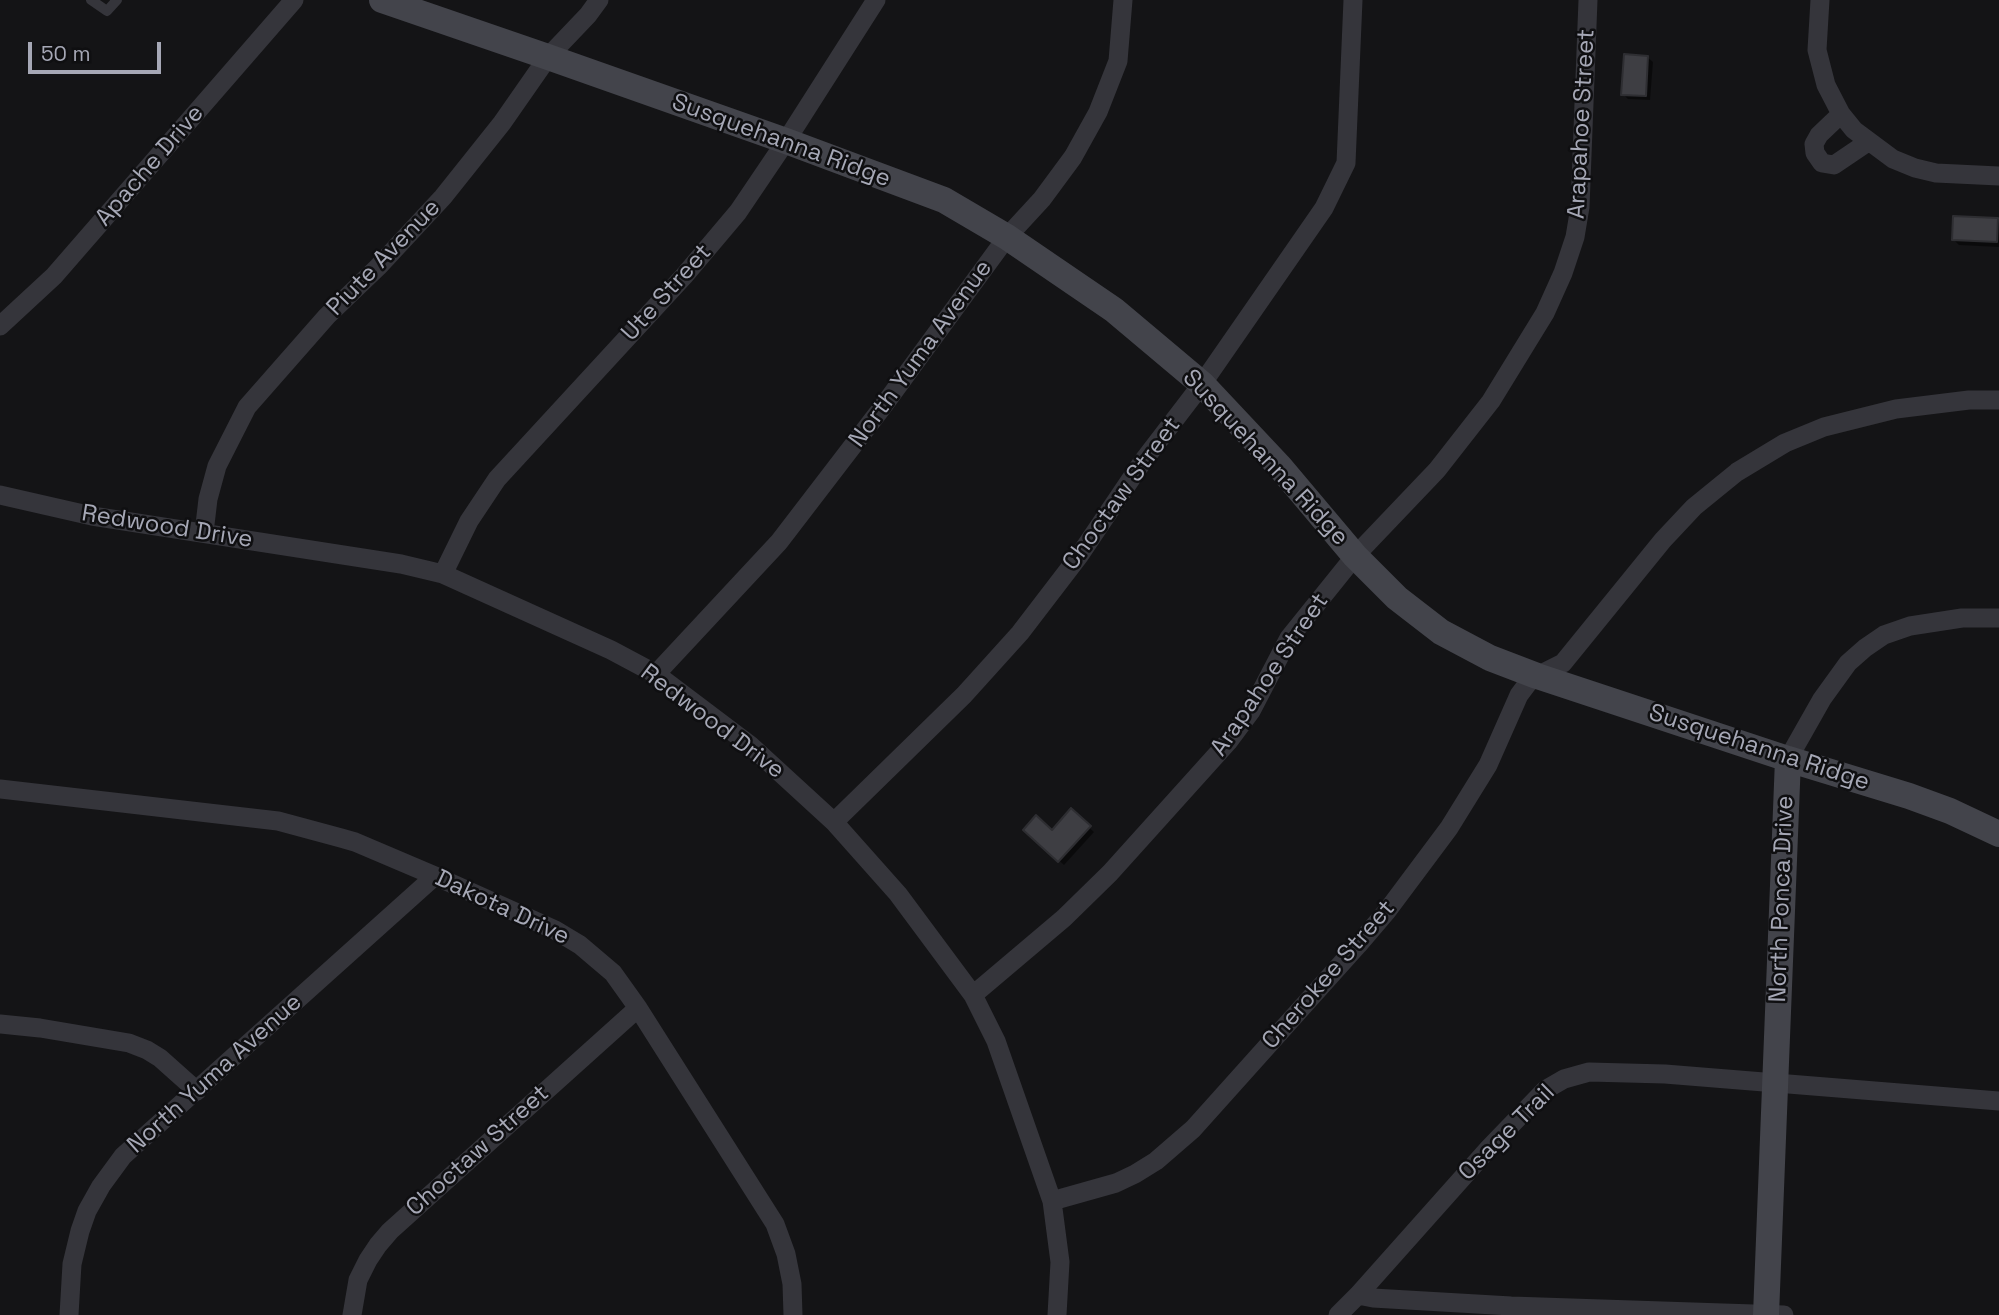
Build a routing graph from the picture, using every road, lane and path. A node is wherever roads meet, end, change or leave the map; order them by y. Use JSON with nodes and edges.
{"nodes":[{"id":1,"x":91,"y":0,"type":"edge"},
{"id":2,"x":117,"y":0,"type":"edge"},
{"id":3,"x":294,"y":0,"type":"edge"},
{"id":4,"x":382,"y":0,"type":"edge"},
{"id":5,"x":599,"y":0,"type":"edge"},
{"id":6,"x":876,"y":0,"type":"edge"},
{"id":7,"x":1123,"y":0,"type":"edge"},
{"id":8,"x":1353,"y":0,"type":"edge"},
{"id":9,"x":1588,"y":0,"type":"edge"},
{"id":10,"x":1819,"y":0,"type":"edge"},
{"id":11,"x":548,"y":57,"type":"junction"},
{"id":12,"x":1841,"y":114,"type":"junction"},
{"id":13,"x":1861,"y":136,"type":"junction"},
{"id":14,"x":786,"y":141,"type":"junction"},
{"id":15,"x":1999,"y":176,"type":"edge"},
{"id":16,"x":1007,"y":237,"type":"junction"},
{"id":17,"x":0,"y":326,"type":"edge"},
{"id":18,"x":1202,"y":384,"type":"junction"},
{"id":19,"x":1999,"y":400,"type":"edge"},
{"id":20,"x":0,"y":495,"type":"edge"},
{"id":21,"x":204,"y":533,"type":"junction"},
{"id":22,"x":1355,"y":556,"type":"junction"},
{"id":23,"x":443,"y":574,"type":"junction"},
{"id":24,"x":1999,"y":618,"type":"edge"},
{"id":25,"x":656,"y":674,"type":"junction"},
{"id":26,"x":1537,"y":676,"type":"junction"},
{"id":27,"x":1788,"y":759,"type":"junction"},
{"id":28,"x":0,"y":789,"type":"edge"},
{"id":29,"x":834,"y":822,"type":"junction"},
{"id":30,"x":1999,"y":835,"type":"edge"},
{"id":31,"x":435,"y":876,"type":"junction"},
{"id":32,"x":973,"y":995,"type":"junction"},
{"id":33,"x":638,"y":1009,"type":"junction"},
{"id":34,"x":0,"y":1024,"type":"edge"},
{"id":35,"x":1774,"y":1082,"type":"junction"},
{"id":36,"x":197,"y":1091,"type":"junction"},
{"id":37,"x":1999,"y":1101,"type":"edge"},
{"id":38,"x":1052,"y":1201,"type":"junction"},
{"id":39,"x":1358,"y":1295,"type":"junction"},
{"id":40,"x":69,"y":1315,"type":"edge"},
{"id":41,"x":352,"y":1315,"type":"edge"},
{"id":42,"x":793,"y":1315,"type":"edge"},
{"id":43,"x":1057,"y":1315,"type":"edge"},
{"id":44,"x":1338,"y":1315,"type":"edge"},
{"id":45,"x":1772,"y":1315,"type":"edge"}],
"edges":[{"from":1,"to":2,"type":"lane"},
{"from":3,"to":17,"type":"street","name":"Apache Drive"},
{"from":4,"to":11,"type":"street","name":"Susquehanna Ridge"},
{"from":5,"to":11,"type":"street","name":"Piute Avenue"},
{"from":6,"to":14,"type":"street","name":"Ute Street"},
{"from":7,"to":16,"type":"street","name":"North Yuma Avenue"},
{"from":8,"to":18,"type":"street","name":"Choctaw Street"},
{"from":9,"to":22,"type":"street","name":"Arapahoe Street"},
{"from":10,"to":12,"type":"street"},
{"from":11,"to":14,"type":"street","name":"Susquehanna Ridge"},
{"from":11,"to":21,"type":"street","name":"Piute Avenue"},
{"from":12,"to":13,"type":"street"},
{"from":12,"to":13,"type":"street"},
{"from":13,"to":15,"type":"street"},
{"from":14,"to":16,"type":"street","name":"Susquehanna Ridge"},
{"from":14,"to":23,"type":"street","name":"Ute Street"},
{"from":16,"to":18,"type":"street","name":"Susquehanna Ridge"},
{"from":16,"to":25,"type":"street","name":"North Yuma Avenue"},
{"from":18,"to":22,"type":"street","name":"Susquehanna Ridge"},
{"from":18,"to":29,"type":"street","name":"Choctaw Street"},
{"from":19,"to":26,"type":"street"},
{"from":20,"to":21,"type":"street","name":"Redwood Drive"},
{"from":21,"to":23,"type":"street","name":"Redwood Drive"},
{"from":22,"to":26,"type":"street","name":"Susquehanna Ridge"},
{"from":22,"to":32,"type":"street","name":"Arapahoe Street"},
{"from":23,"to":25,"type":"street","name":"Redwood Drive"},
{"from":24,"to":27,"type":"street","name":"North Ponca Drive"},
{"from":25,"to":29,"type":"street","name":"Redwood Drive"},
{"from":26,"to":27,"type":"street","name":"Susquehanna Ridge"},
{"from":26,"to":38,"type":"street","name":"Cherokee Street"},
{"from":27,"to":30,"type":"street","name":"Susquehanna Ridge"},
{"from":27,"to":35,"type":"street","name":"North Ponca Drive"},
{"from":28,"to":31,"type":"street","name":"Dakota Drive"},
{"from":29,"to":32,"type":"street","name":"Redwood Drive"},
{"from":31,"to":33,"type":"street","name":"Dakota Drive"},
{"from":31,"to":36,"type":"street","name":"North Yuma Avenue"},
{"from":32,"to":38,"type":"street","name":"Redwood Drive"},
{"from":33,"to":41,"type":"street","name":"Choctaw Street"},
{"from":33,"to":42,"type":"street","name":"Dakota Drive"},
{"from":34,"to":36,"type":"street"},
{"from":35,"to":37,"type":"street","name":"Osage Trail"},
{"from":35,"to":39,"type":"street","name":"Osage Trail"},
{"from":35,"to":45,"type":"street","name":"North Ponca Drive"},
{"from":36,"to":40,"type":"street","name":"North Yuma Avenue"},
{"from":38,"to":43,"type":"street","name":"Redwood Drive"},
{"from":39,"to":44,"type":"street","name":"Osage Trail"},
{"from":39,"to":45,"type":"street"}]}
